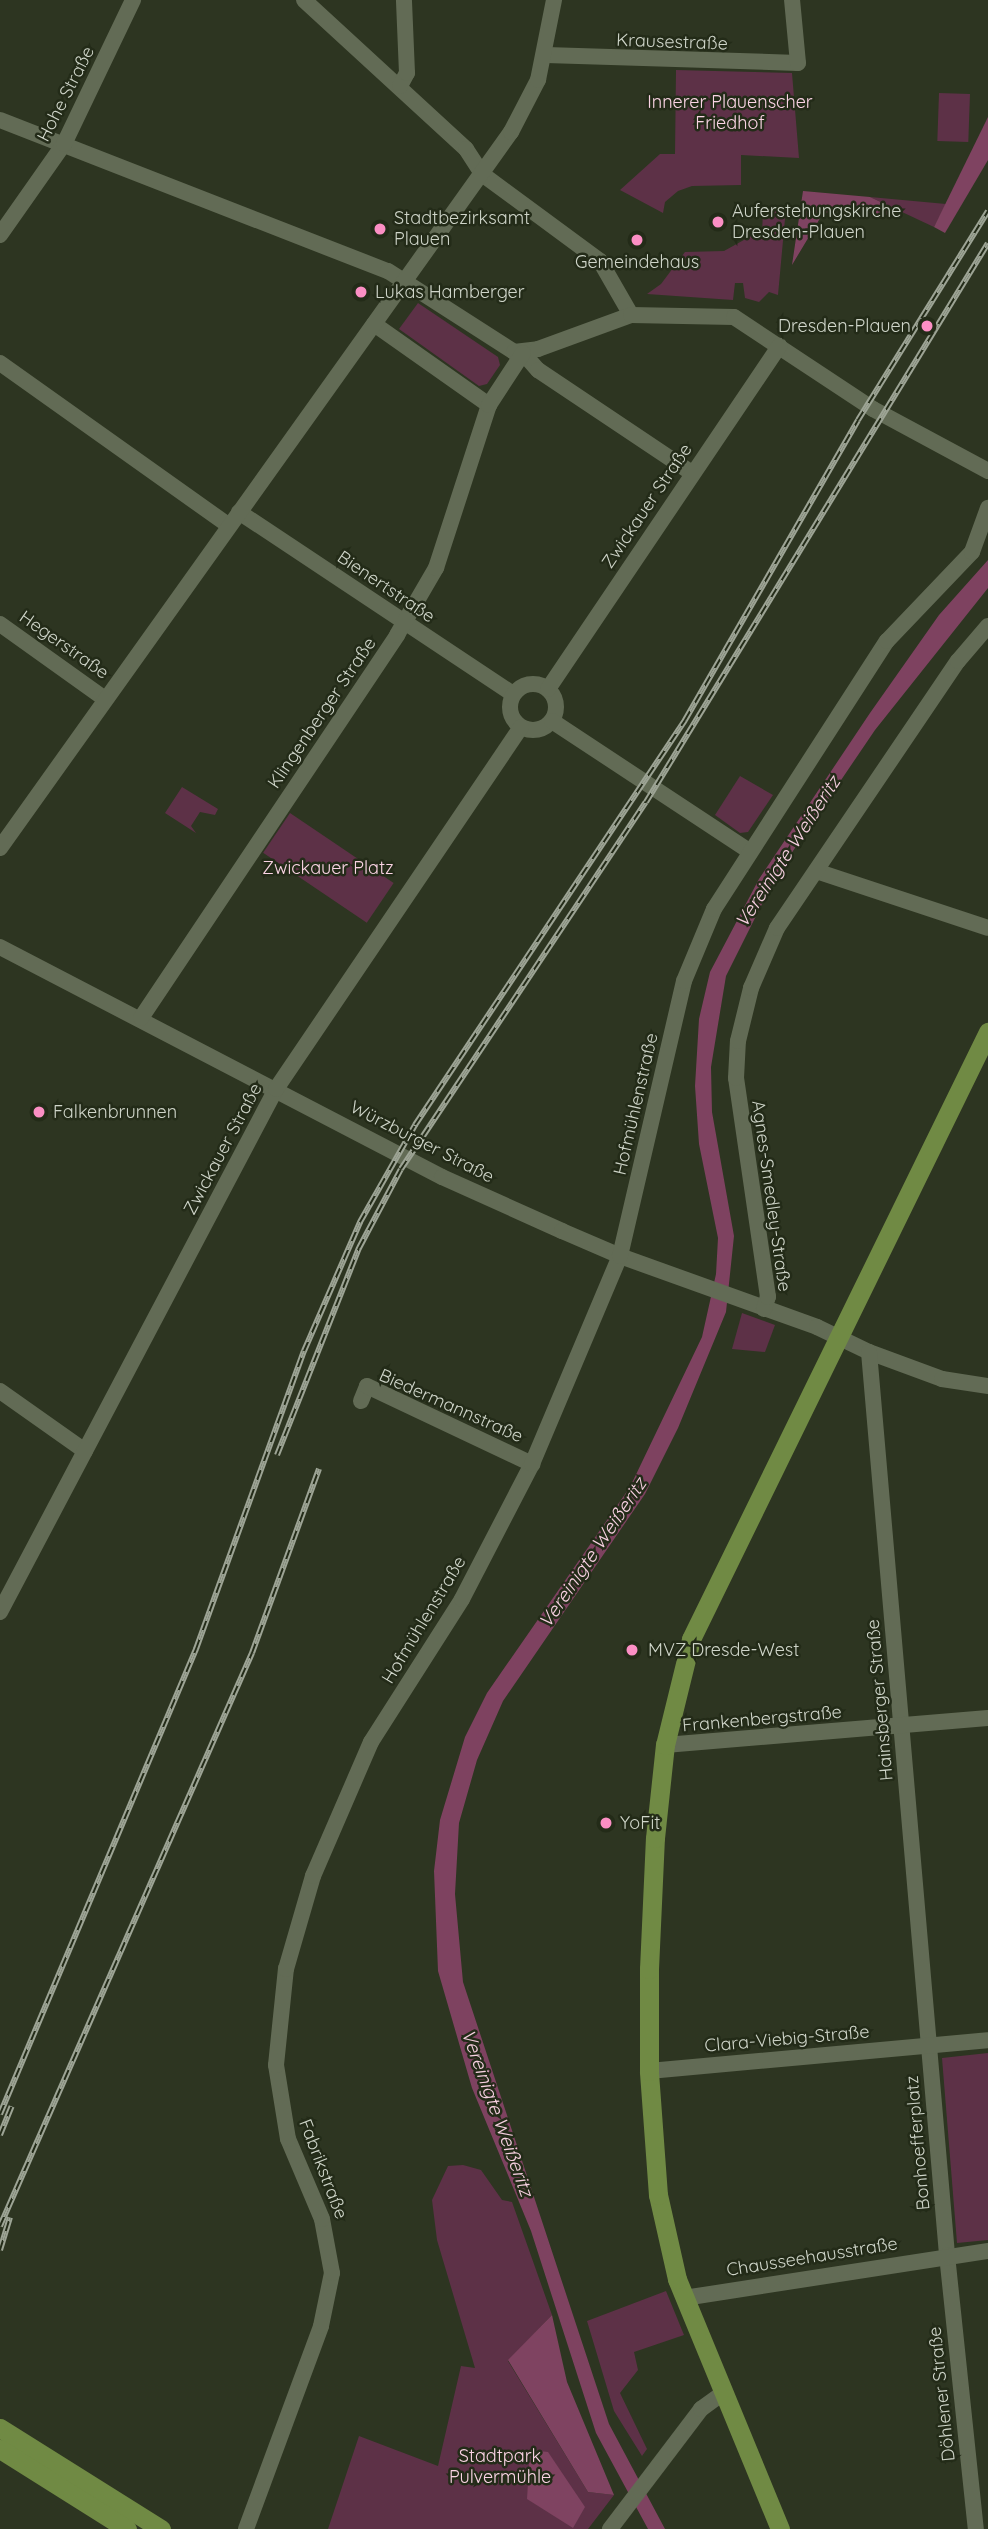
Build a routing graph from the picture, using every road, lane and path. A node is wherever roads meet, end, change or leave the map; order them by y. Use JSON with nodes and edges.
{"nodes":[{"id":1,"x":133,"y":0,"type":"edge"},
{"id":2,"x":304,"y":0,"type":"edge"},
{"id":3,"x":404,"y":0,"type":"edge"},
{"id":4,"x":554,"y":0,"type":"edge"},
{"id":5,"x":792,"y":0,"type":"edge"},
{"id":6,"x":546,"y":55,"type":"junction"},
{"id":7,"x":400,"y":86,"type":"junction"},
{"id":8,"x":0,"y":120,"type":"edge"},
{"id":9,"x":64,"y":144,"type":"junction"},
{"id":10,"x":482,"y":174,"type":"junction"},
{"id":11,"x":0,"y":235,"type":"edge"},
{"id":12,"x":405,"y":280,"type":"junction"},
{"id":13,"x":631,"y":315,"type":"junction"},
{"id":14,"x":374,"y":324,"type":"junction"},
{"id":15,"x":779,"y":346,"type":"junction"},
{"id":16,"x":523,"y":354,"type":"junction"},
{"id":17,"x":0,"y":363,"type":"edge"},
{"id":18,"x":489,"y":405,"type":"junction"},
{"id":19,"x":988,"y":471,"type":"edge"},
{"id":20,"x":692,"y":473,"type":"junction"},
{"id":21,"x":988,"y":508,"type":"edge"},
{"id":22,"x":239,"y":512,"type":"junction"},
{"id":23,"x":229,"y":526,"type":"junction"},
{"id":24,"x":403,"y":622,"type":"junction"},
{"id":25,"x":0,"y":624,"type":"edge"},
{"id":26,"x":988,"y":626,"type":"edge"},
{"id":27,"x":548,"y":689,"type":"junction"},
{"id":28,"x":513,"y":694,"type":"junction"},
{"id":29,"x":105,"y":699,"type":"junction"},
{"id":30,"x":552,"y":721,"type":"junction"},
{"id":31,"x":521,"y":727,"type":"junction"},
{"id":32,"x":0,"y":848,"type":"edge"},
{"id":33,"x":748,"y":850,"type":"junction"},
{"id":34,"x":816,"y":871,"type":"junction"},
{"id":35,"x":988,"y":928,"type":"edge"},
{"id":36,"x":0,"y":947,"type":"edge"},
{"id":37,"x":141,"y":1018,"type":"junction"},
{"id":38,"x":988,"y":1032,"type":"edge"},
{"id":39,"x":276,"y":1089,"type":"junction"},
{"id":40,"x":620,"y":1256,"type":"junction"},
{"id":41,"x":765,"y":1309,"type":"junction"},
{"id":42,"x":840,"y":1338,"type":"junction"},
{"id":43,"x":869,"y":1352,"type":"junction"},
{"id":44,"x":988,"y":1386,"type":"edge"},
{"id":45,"x":0,"y":1391,"type":"edge"},
{"id":46,"x":361,"y":1401,"type":"dead end"},
{"id":47,"x":85,"y":1451,"type":"junction"},
{"id":48,"x":532,"y":1464,"type":"junction"},
{"id":49,"x":0,"y":1612,"type":"edge"},
{"id":50,"x":988,"y":1718,"type":"edge"},
{"id":51,"x":901,"y":1726,"type":"junction"},
{"id":52,"x":371,"y":1742,"type":"joint"},
{"id":53,"x":665,"y":1745,"type":"junction"},
{"id":54,"x":988,"y":2040,"type":"edge"},
{"id":55,"x":929,"y":2045,"type":"junction"},
{"id":56,"x":649,"y":2071,"type":"junction"},
{"id":57,"x":988,"y":2251,"type":"edge"},
{"id":58,"x":947,"y":2255,"type":"junction"},
{"id":59,"x":684,"y":2298,"type":"junction"},
{"id":60,"x":723,"y":2393,"type":"junction"},
{"id":61,"x":0,"y":2428,"type":"edge"},
{"id":62,"x":0,"y":2449,"type":"edge"},
{"id":63,"x":102,"y":2516,"type":"junction"},
{"id":64,"x":120,"y":2529,"type":"edge"},
{"id":65,"x":127,"y":2529,"type":"edge"},
{"id":66,"x":161,"y":2529,"type":"edge"},
{"id":67,"x":246,"y":2529,"type":"edge"},
{"id":68,"x":610,"y":2529,"type":"edge"},
{"id":69,"x":780,"y":2529,"type":"edge"},
{"id":70,"x":976,"y":2529,"type":"edge"}],
"edges":[{"from":1,"to":9,"type":"street","name":"Hohe Straße"},
{"from":2,"to":7,"type":"street"},
{"from":3,"to":7,"type":"street"},
{"from":4,"to":6,"type":"street"},
{"from":5,"to":6,"type":"street","name":"Krausestraße"},
{"from":6,"to":10,"type":"street"},
{"from":7,"to":10,"type":"street"},
{"from":8,"to":9,"type":"street"},
{"from":9,"to":11,"type":"street","name":"Hohe Straße"},
{"from":9,"to":12,"type":"street"},
{"from":10,"to":12,"type":"street"},
{"from":10,"to":13,"type":"street"},
{"from":12,"to":14,"type":"street"},
{"from":12,"to":16,"type":"street"},
{"from":13,"to":15,"type":"street"},
{"from":13,"to":16,"type":"street"},
{"from":14,"to":18,"type":"street"},
{"from":14,"to":22,"type":"street"},
{"from":15,"to":19,"type":"street"},
{"from":15,"to":20,"type":"street","name":"Zwickauer Straße"},
{"from":16,"to":18,"type":"street","name":"Klingenberger Straße"},
{"from":16,"to":20,"type":"street"},
{"from":17,"to":23,"type":"street"},
{"from":18,"to":24,"type":"street","name":"Klingenberger Straße"},
{"from":20,"to":27,"type":"street","name":"Zwickauer Straße"},
{"from":21,"to":33,"type":"street","name":"Hofmühlenstraße"},
{"from":22,"to":23,"type":"street"},
{"from":22,"to":24,"type":"street","name":"Bienertstraße"},
{"from":23,"to":29,"type":"street"},
{"from":24,"to":28,"type":"street","name":"Bienertstraße"},
{"from":24,"to":37,"type":"street","name":"Klingenberger Straße"},
{"from":25,"to":29,"type":"street","name":"Hegerstraße"},
{"from":26,"to":34,"type":"street","name":"Agnes-Smedley-Straße"},
{"from":27,"to":28,"type":"street"},
{"from":27,"to":30,"type":"street"},
{"from":28,"to":31,"type":"street"},
{"from":29,"to":32,"type":"street"},
{"from":30,"to":31,"type":"street"},
{"from":30,"to":33,"type":"street"},
{"from":31,"to":39,"type":"street","name":"Zwickauer Straße"},
{"from":33,"to":40,"type":"street","name":"Hofmühlenstraße"},
{"from":34,"to":35,"type":"street"},
{"from":34,"to":41,"type":"street","name":"Agnes-Smedley-Straße"},
{"from":36,"to":37,"type":"street","name":"Würzburger Straße"},
{"from":37,"to":39,"type":"street","name":"Würzburger Straße"},
{"from":38,"to":42,"type":"main road"},
{"from":39,"to":40,"type":"street","name":"Würzburger Straße"},
{"from":39,"to":47,"type":"street","name":"Zwickauer Straße"},
{"from":40,"to":41,"type":"street","name":"Würzburger Straße"},
{"from":40,"to":48,"type":"street","name":"Hofmühlenstraße"},
{"from":41,"to":42,"type":"street","name":"Würzburger Straße"},
{"from":42,"to":43,"type":"street","name":"Würzburger Straße"},
{"from":42,"to":53,"type":"main road"},
{"from":43,"to":44,"type":"street","name":"Würzburger Straße"},
{"from":43,"to":51,"type":"street","name":"Hainsberger Straße"},
{"from":45,"to":47,"type":"street"},
{"from":46,"to":48,"type":"street","name":"Biedermannstraße"},
{"from":47,"to":49,"type":"street","name":"Zwickauer Straße"},
{"from":48,"to":52,"type":"street","name":"Hofmühlenstraße"},
{"from":50,"to":51,"type":"street","name":"Frankenbergstraße"},
{"from":51,"to":53,"type":"street","name":"Frankenbergstraße"},
{"from":51,"to":55,"type":"street","name":"Hainsberger Straße"},
{"from":52,"to":67,"type":"street","name":"Fabrikstraße"},
{"from":53,"to":56,"type":"main road"},
{"from":54,"to":55,"type":"street"},
{"from":55,"to":56,"type":"street","name":"Clara-Viebig-Straße"},
{"from":55,"to":58,"type":"street","name":"Bonhoefferplatz"},
{"from":56,"to":59,"type":"main road"},
{"from":57,"to":58,"type":"street"},
{"from":58,"to":59,"type":"street","name":"Chausseehausstraße"},
{"from":58,"to":70,"type":"street","name":"Döhlener Straße"},
{"from":59,"to":60,"type":"main road"},
{"from":60,"to":68,"type":"street"},
{"from":60,"to":69,"type":"main road"},
{"from":61,"to":66,"type":"main road"},
{"from":62,"to":63,"type":"main road"},
{"from":63,"to":64,"type":"main road"},
{"from":63,"to":65,"type":"main road"}]}
